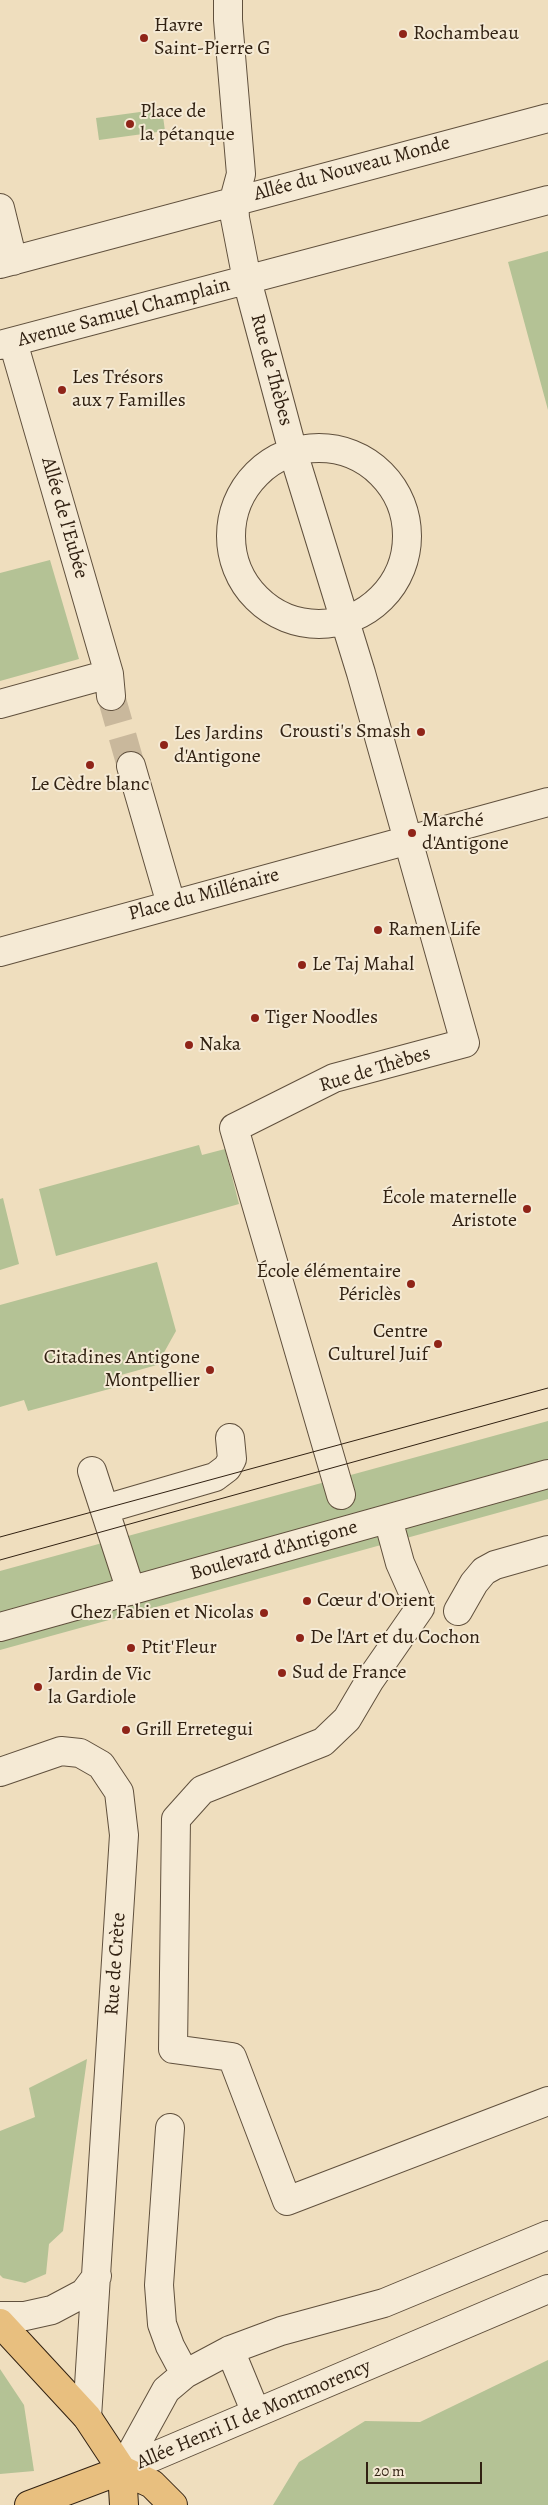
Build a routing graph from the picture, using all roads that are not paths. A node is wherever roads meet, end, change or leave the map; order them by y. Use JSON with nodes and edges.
{"nodes":[{"id":1,"x":228,"y":0,"type":"edge"},
{"id":2,"x":548,"y":118,"type":"edge"},
{"id":3,"x":234,"y":200,"type":"junction"},
{"id":4,"x":548,"y":200,"type":"edge"},
{"id":5,"x":0,"y":208,"type":"edge"},
{"id":6,"x":7,"y":262,"type":"edge"},
{"id":7,"x":247,"y":280,"type":"junction"},
{"id":8,"x":6,"y":343,"type":"edge"},
{"id":9,"x":293,"y":452,"type":"junction"},
{"id":10,"x":344,"y":620,"type":"junction"},
{"id":11,"x":0,"y":704,"type":"edge"},
{"id":12,"x":131,"y":766,"type":"tunnel mouth"},
{"id":13,"x":548,"y":802,"type":"edge"},
{"id":14,"x":407,"y":839,"type":"junction"},
{"id":15,"x":170,"y":904,"type":"junction"},
{"id":16,"x":0,"y":952,"type":"edge"},
{"id":17,"x":230,"y":1438,"type":"dead end"},
{"id":18,"x":92,"y":1471,"type":"dead end"},
{"id":19,"x":548,"y":1474,"type":"edge"},
{"id":20,"x":341,"y":1495,"type":"dead end"},
{"id":21,"x":105,"y":1509,"type":"junction"},
{"id":22,"x":388,"y":1518,"type":"junction"},
{"id":23,"x":548,"y":1550,"type":"edge"},
{"id":24,"x":130,"y":1591,"type":"junction"},
{"id":25,"x":458,"y":1611,"type":"dead end"},
{"id":26,"x":0,"y":1627,"type":"edge"},
{"id":27,"x":0,"y":1772,"type":"edge"},
{"id":28,"x":548,"y":2101,"type":"edge"},
{"id":29,"x":170,"y":2128,"type":"dead end"},
{"id":30,"x":548,"y":2235,"type":"edge"},
{"id":31,"x":97,"y":2276,"type":"junction"},
{"id":32,"x":548,"y":2289,"type":"edge"},
{"id":33,"x":0,"y":2316,"type":"edge"},
{"id":34,"x":0,"y":2323,"type":"edge"},
{"id":35,"x":230,"y":2350,"type":"junction"},
{"id":36,"x":185,"y":2374,"type":"junction"},
{"id":37,"x":256,"y":2413,"type":"junction"},
{"id":38,"x":87,"y":2417,"type":"junction"},
{"id":39,"x":122,"y":2470,"type":"junction"},
{"id":40,"x":28,"y":2505,"type":"edge"},
{"id":41,"x":124,"y":2505,"type":"edge"},
{"id":42,"x":173,"y":2505,"type":"edge"}],
"edges":[{"from":1,"to":3,"type":"street","name":"Allée du Nouveau Monde"},
{"from":2,"to":3,"type":"street","name":"Allée du Nouveau Monde"},
{"from":3,"to":6,"type":"street"},
{"from":3,"to":7,"type":"street","name":"Rue de Thèbes"},
{"from":4,"to":7,"type":"street"},
{"from":5,"to":6,"type":"street"},
{"from":7,"to":8,"type":"street","name":"Avenue Samuel Champlain"},
{"from":7,"to":9,"type":"street","name":"Rue de Thèbes"},
{"from":8,"to":11,"type":"street","name":"Allée de l'Eubée"},
{"from":9,"to":10,"type":"street","name":"Rue de Thèbes"},
{"from":9,"to":10,"type":"street","name":"Rue de Thèbes"},
{"from":9,"to":10,"type":"street","name":"Rue de Thèbes"},
{"from":10,"to":14,"type":"street","name":"Rue de Thèbes"},
{"from":12,"to":15,"type":"street"},
{"from":13,"to":14,"type":"street","name":"Place du Millénaire"},
{"from":14,"to":15,"type":"street","name":"Place du Millénaire"},
{"from":14,"to":20,"type":"street","name":"Rue de Thèbes"},
{"from":15,"to":16,"type":"street","name":"Place du Millénaire"},
{"from":17,"to":21,"type":"street"},
{"from":18,"to":21,"type":"street"},
{"from":19,"to":22,"type":"street","name":"Boulevard d'Antigone"},
{"from":21,"to":24,"type":"street"},
{"from":22,"to":24,"type":"street","name":"Boulevard d'Antigone"},
{"from":22,"to":28,"type":"street"},
{"from":23,"to":25,"type":"street"},
{"from":24,"to":26,"type":"street","name":"Boulevard d'Antigone"},
{"from":27,"to":31,"type":"street","name":"Rue de Crète"},
{"from":29,"to":36,"type":"street"},
{"from":30,"to":35,"type":"street","name":"Allée Henri II de Montmorency"},
{"from":31,"to":33,"type":"street"},
{"from":31,"to":38,"type":"street","name":"Rue de Crète"},
{"from":32,"to":37,"type":"street","name":"Allée Henri II de Montmorency"},
{"from":34,"to":38,"type":"main road"},
{"from":35,"to":36,"type":"street","name":"Allée Henri II de Montmorency"},
{"from":35,"to":37,"type":"street"},
{"from":36,"to":39,"type":"street","name":"Allée Henri II de Montmorency"},
{"from":37,"to":39,"type":"street","name":"Allée Henri II de Montmorency"},
{"from":38,"to":39,"type":"main road"},
{"from":39,"to":40,"type":"main road"},
{"from":39,"to":41,"type":"main road"},
{"from":39,"to":42,"type":"main road"}]}
